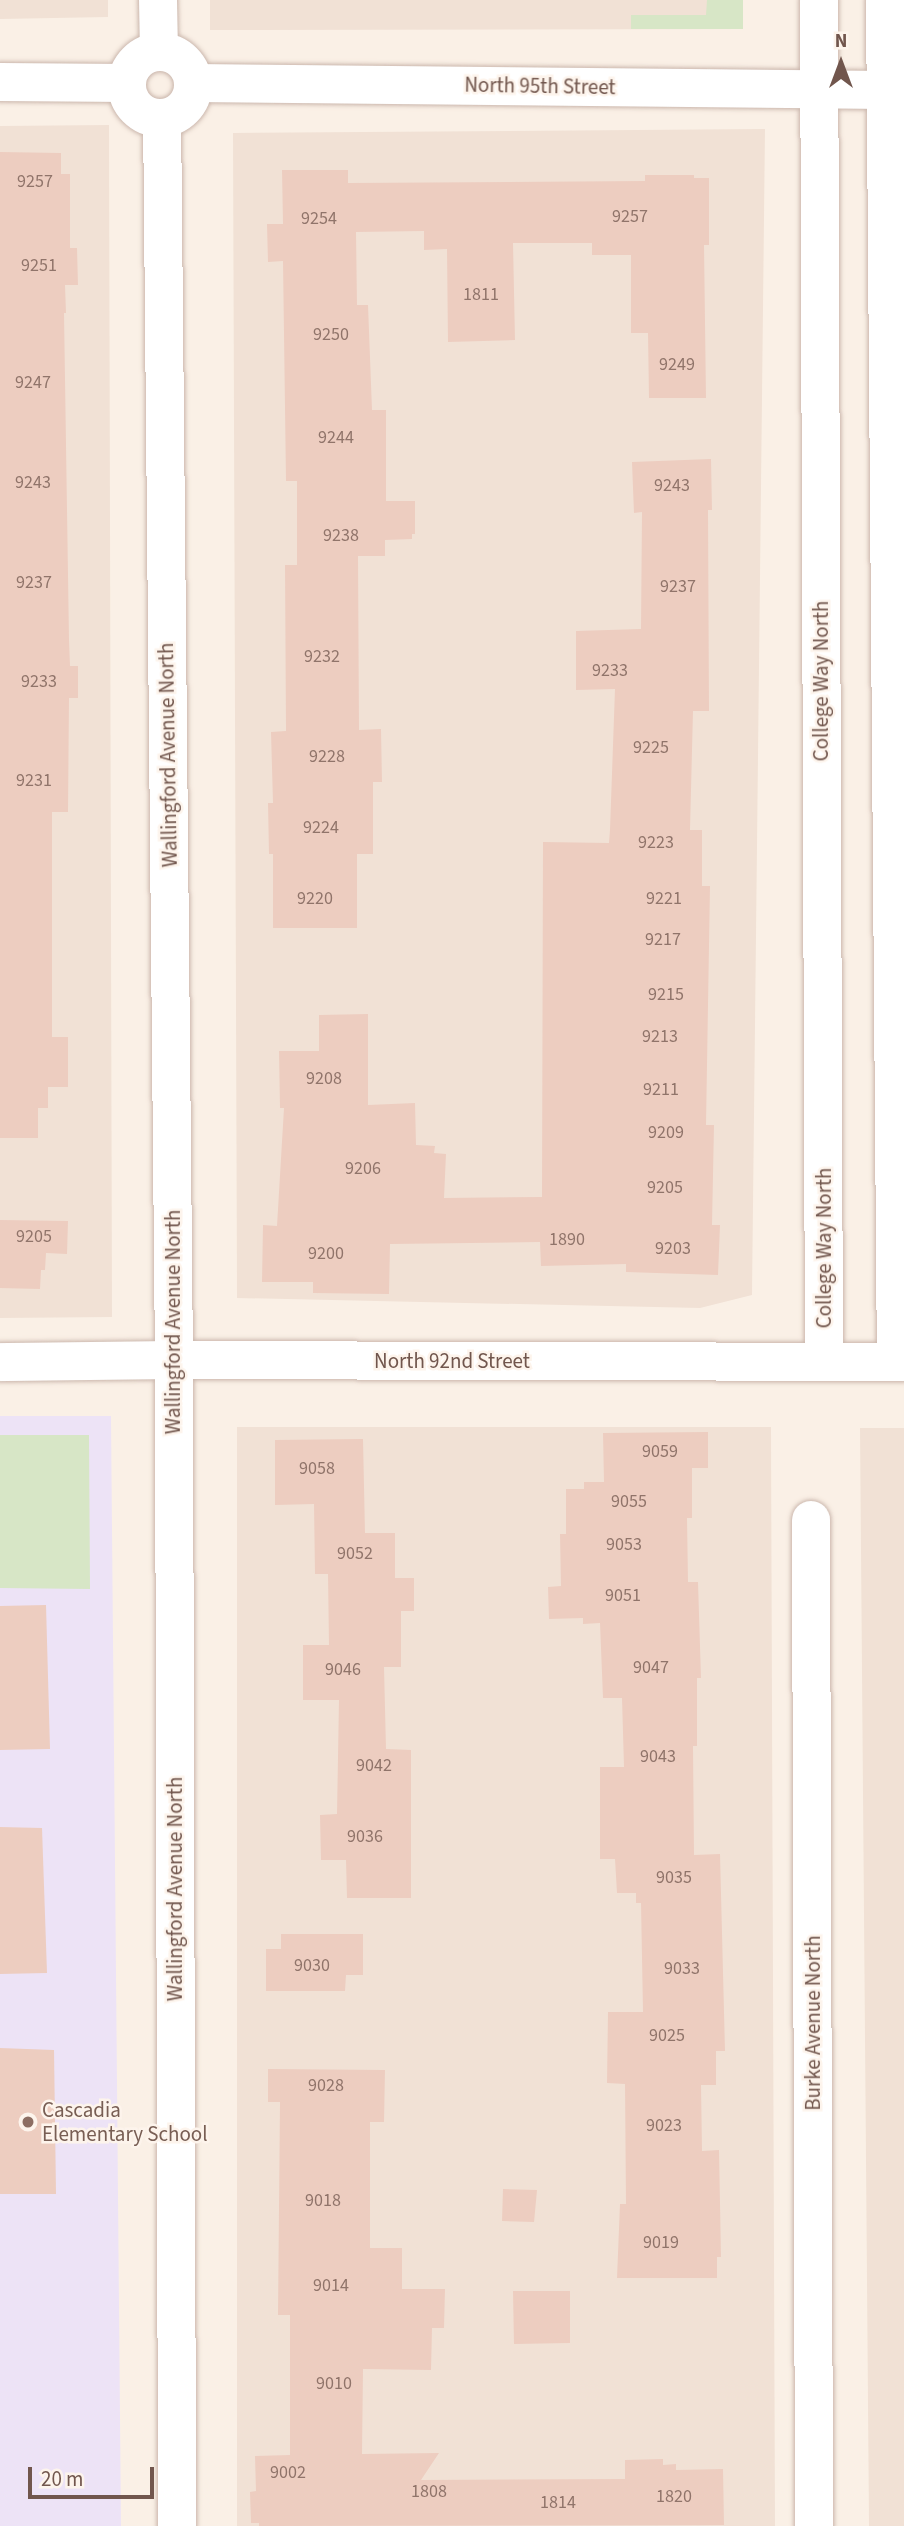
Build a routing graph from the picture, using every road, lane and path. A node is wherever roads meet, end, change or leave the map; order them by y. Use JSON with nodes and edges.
{"nodes":[{"id":1,"x":158,"y":0,"type":"edge"},
{"id":2,"x":819,"y":0,"type":"edge"},
{"id":3,"x":885,"y":0,"type":"edge"},
{"id":4,"x":159,"y":52,"type":"junction"},
{"id":5,"x":0,"y":82,"type":"edge"},
{"id":6,"x":127,"y":83,"type":"junction"},
{"id":7,"x":193,"y":83,"type":"junction"},
{"id":8,"x":819,"y":90,"type":"junction"},
{"id":9,"x":887,"y":90,"type":"junction"},
{"id":10,"x":162,"y":118,"type":"junction"},
{"id":11,"x":174,"y":1360,"type":"junction"},
{"id":12,"x":0,"y":1362,"type":"edge"},
{"id":13,"x":824,"y":1362,"type":"junction"},
{"id":14,"x":900,"y":1362,"type":"edge"},
{"id":15,"x":811,"y":1520,"type":"dead end"},
{"id":16,"x":177,"y":2526,"type":"edge"},
{"id":17,"x":814,"y":2526,"type":"edge"}],
"edges":[{"from":1,"to":4,"type":"street"},
{"from":2,"to":8,"type":"street","name":"College Way North"},
{"from":3,"to":9,"type":"street"},
{"from":4,"to":6,"type":"street"},
{"from":4,"to":7,"type":"street"},
{"from":5,"to":6,"type":"street"},
{"from":6,"to":10,"type":"street"},
{"from":7,"to":8,"type":"street","name":"North 95th Street"},
{"from":7,"to":10,"type":"street"},
{"from":8,"to":9,"type":"street","name":"North 95th Street"},
{"from":8,"to":13,"type":"street","name":"College Way North"},
{"from":9,"to":14,"type":"street"},
{"from":10,"to":11,"type":"street","name":"Wallingford Avenue North"},
{"from":11,"to":12,"type":"street","name":"North 92nd Street"},
{"from":11,"to":13,"type":"street","name":"North 92nd Street"},
{"from":11,"to":16,"type":"street","name":"Wallingford Avenue North"},
{"from":13,"to":14,"type":"street","name":"North 92nd Street"},
{"from":15,"to":17,"type":"street","name":"Burke Avenue North"}]}
